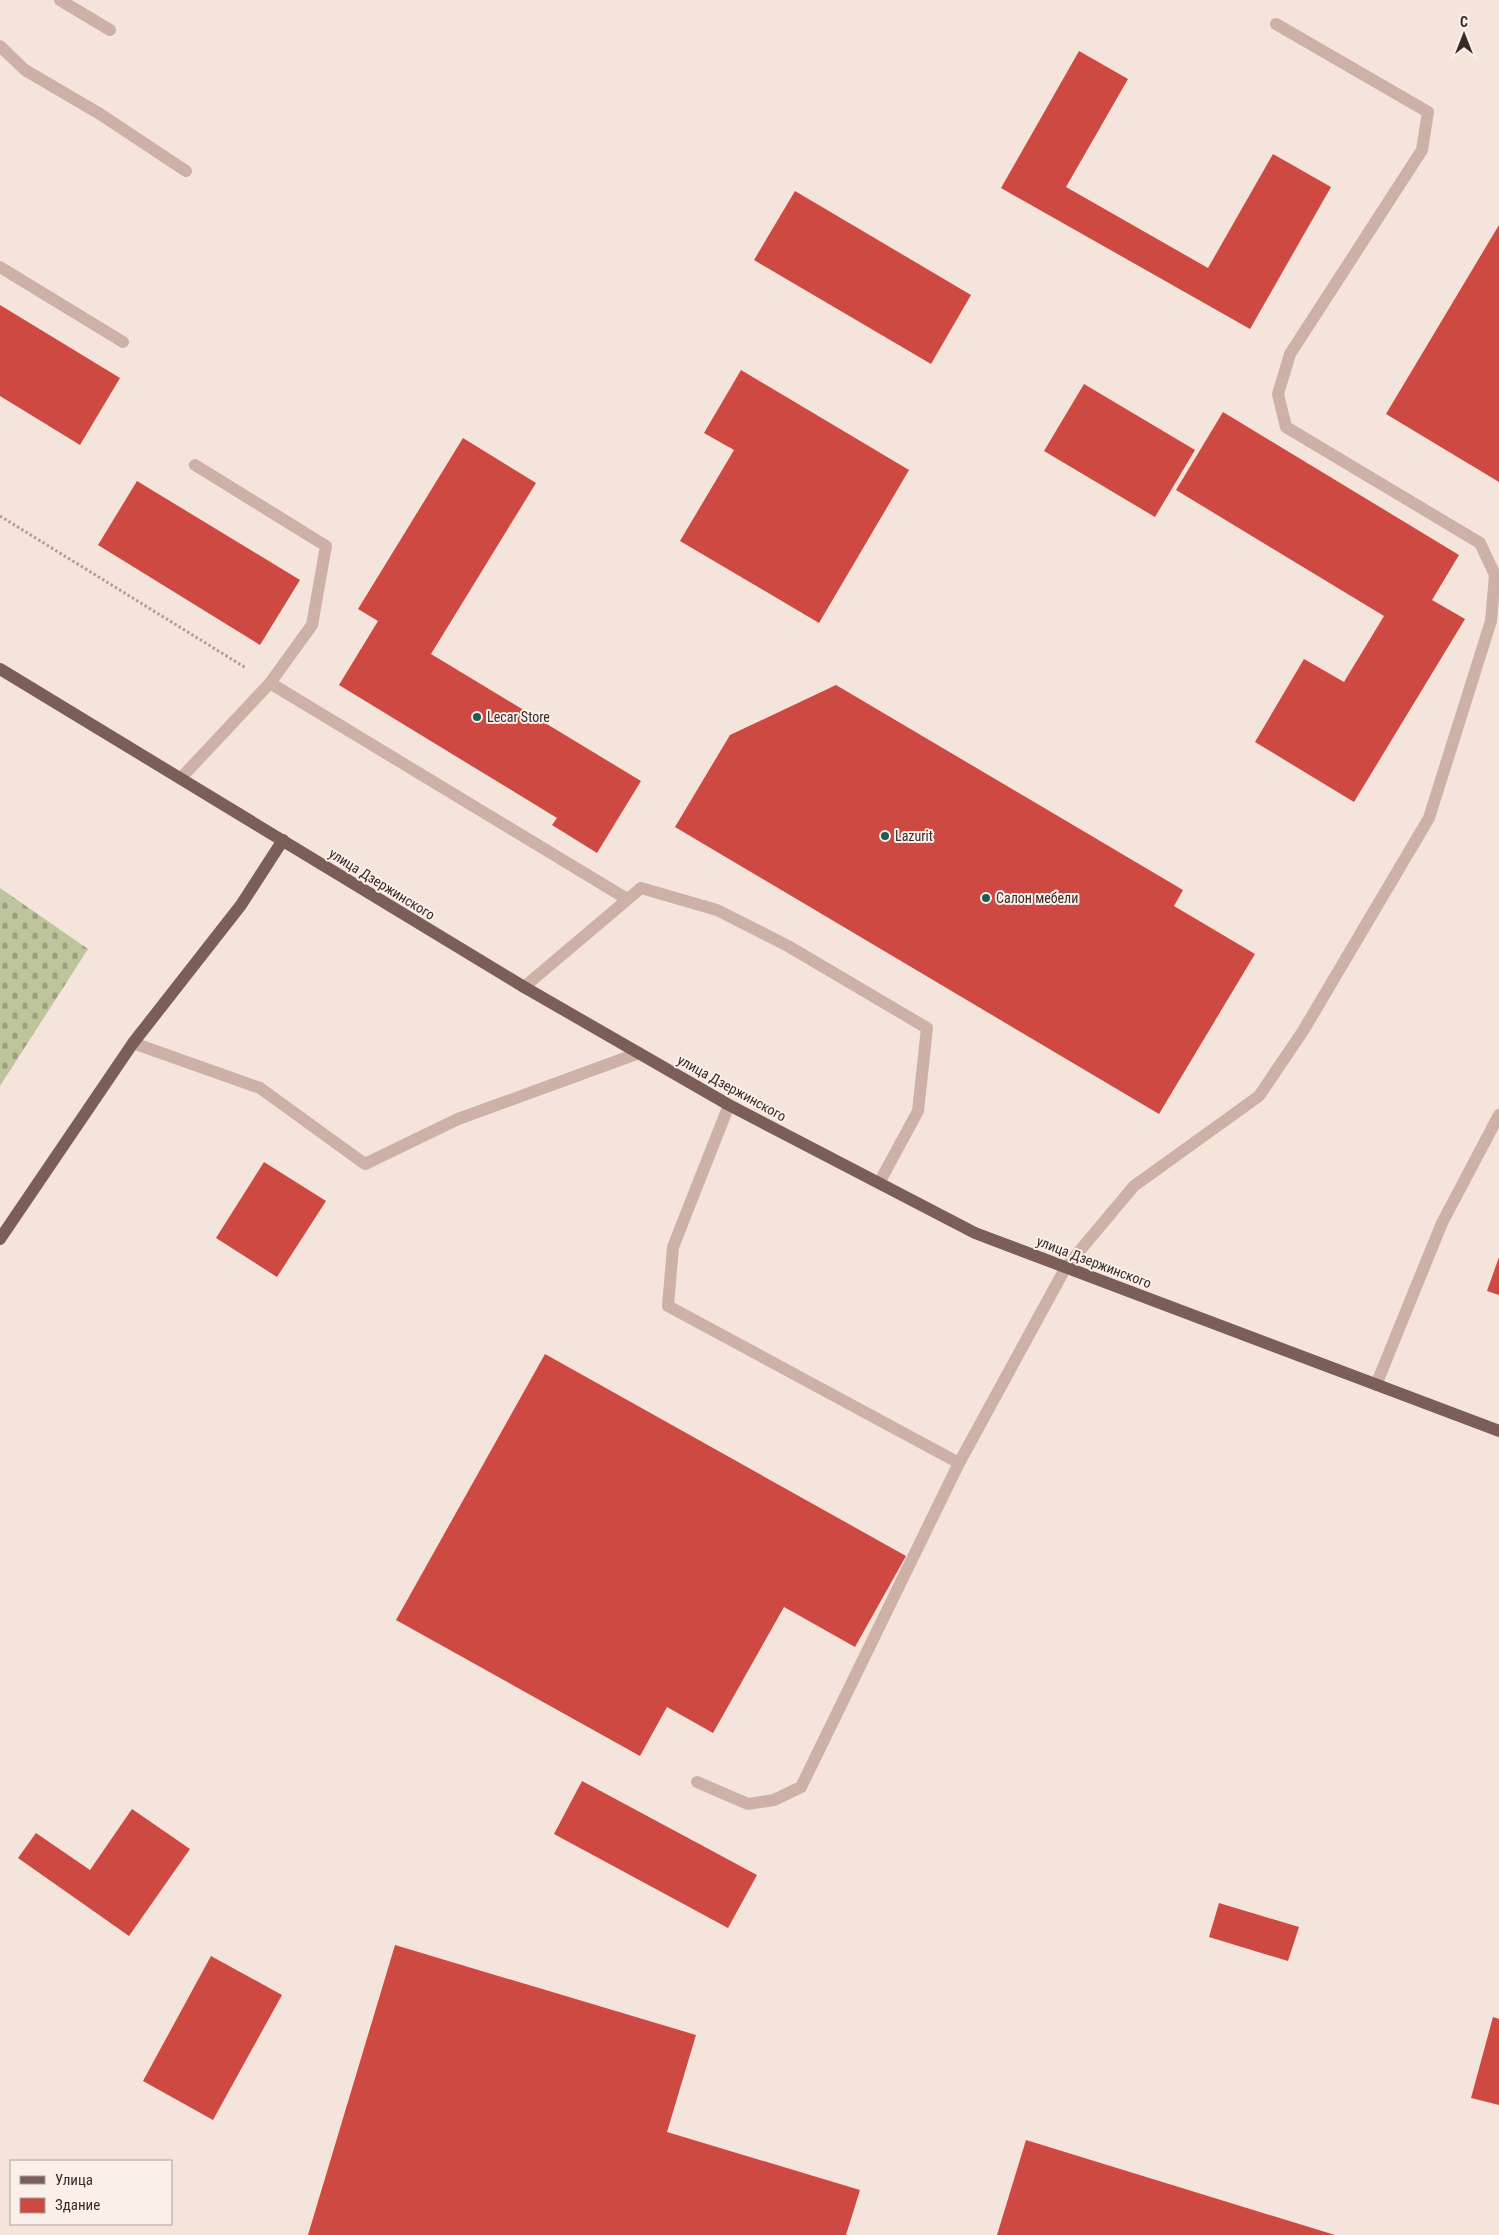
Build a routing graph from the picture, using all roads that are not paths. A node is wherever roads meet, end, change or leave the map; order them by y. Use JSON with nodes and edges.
{"nodes":[{"id":1,"x":60,"y":0,"type":"edge"},
{"id":2,"x":1276,"y":24,"type":"dead end"},
{"id":3,"x":110,"y":30,"type":"dead end"},
{"id":4,"x":0,"y":46,"type":"edge"},
{"id":5,"x":186,"y":171,"type":"dead end"},
{"id":6,"x":0,"y":267,"type":"edge"},
{"id":7,"x":123,"y":342,"type":"dead end"},
{"id":8,"x":195,"y":465,"type":"dead end"},
{"id":9,"x":0,"y":669,"type":"edge"},
{"id":10,"x":270,"y":684,"type":"junction"},
{"id":11,"x":181,"y":778,"type":"junction"},
{"id":12,"x":283,"y":840,"type":"junction"},
{"id":13,"x":627,"y":899,"type":"junction"},
{"id":14,"x":524,"y":987,"type":"junction"},
{"id":15,"x":133,"y":1043,"type":"junction"},
{"id":16,"x":639,"y":1053,"type":"junction"},
{"id":17,"x":729,"y":1105,"type":"junction"},
{"id":18,"x":1499,"y":1115,"type":"edge"},
{"id":19,"x":879,"y":1183,"type":"junction"},
{"id":20,"x":0,"y":1239,"type":"edge"},
{"id":21,"x":1066,"y":1267,"type":"junction"},
{"id":22,"x":1376,"y":1385,"type":"junction"},
{"id":23,"x":1499,"y":1430,"type":"edge"},
{"id":24,"x":959,"y":1462,"type":"junction"},
{"id":25,"x":697,"y":1782,"type":"dead end"}],
"edges":[{"from":1,"to":3,"type":"lane"},
{"from":2,"to":21,"type":"lane"},
{"from":4,"to":5,"type":"lane"},
{"from":6,"to":7,"type":"lane"},
{"from":8,"to":10,"type":"lane"},
{"from":9,"to":11,"type":"main road","name":"улица Дзержинского"},
{"from":10,"to":11,"type":"lane"},
{"from":10,"to":13,"type":"lane"},
{"from":11,"to":12,"type":"main road","name":"улица Дзержинского"},
{"from":12,"to":14,"type":"main road","name":"улица Дзержинского"},
{"from":12,"to":15,"type":"main road"},
{"from":13,"to":14,"type":"lane"},
{"from":13,"to":19,"type":"lane"},
{"from":14,"to":16,"type":"main road","name":"улица Дзержинского"},
{"from":15,"to":16,"type":"lane"},
{"from":15,"to":20,"type":"main road"},
{"from":16,"to":17,"type":"main road","name":"улица Дзержинского"},
{"from":17,"to":19,"type":"main road","name":"улица Дзержинского"},
{"from":17,"to":24,"type":"lane"},
{"from":18,"to":22,"type":"lane"},
{"from":19,"to":21,"type":"main road","name":"улица Дзержинского"},
{"from":21,"to":22,"type":"main road","name":"улица Дзержинского"},
{"from":21,"to":24,"type":"lane"},
{"from":22,"to":23,"type":"main road","name":"улица Дзержинского"},
{"from":24,"to":25,"type":"lane"}]}
